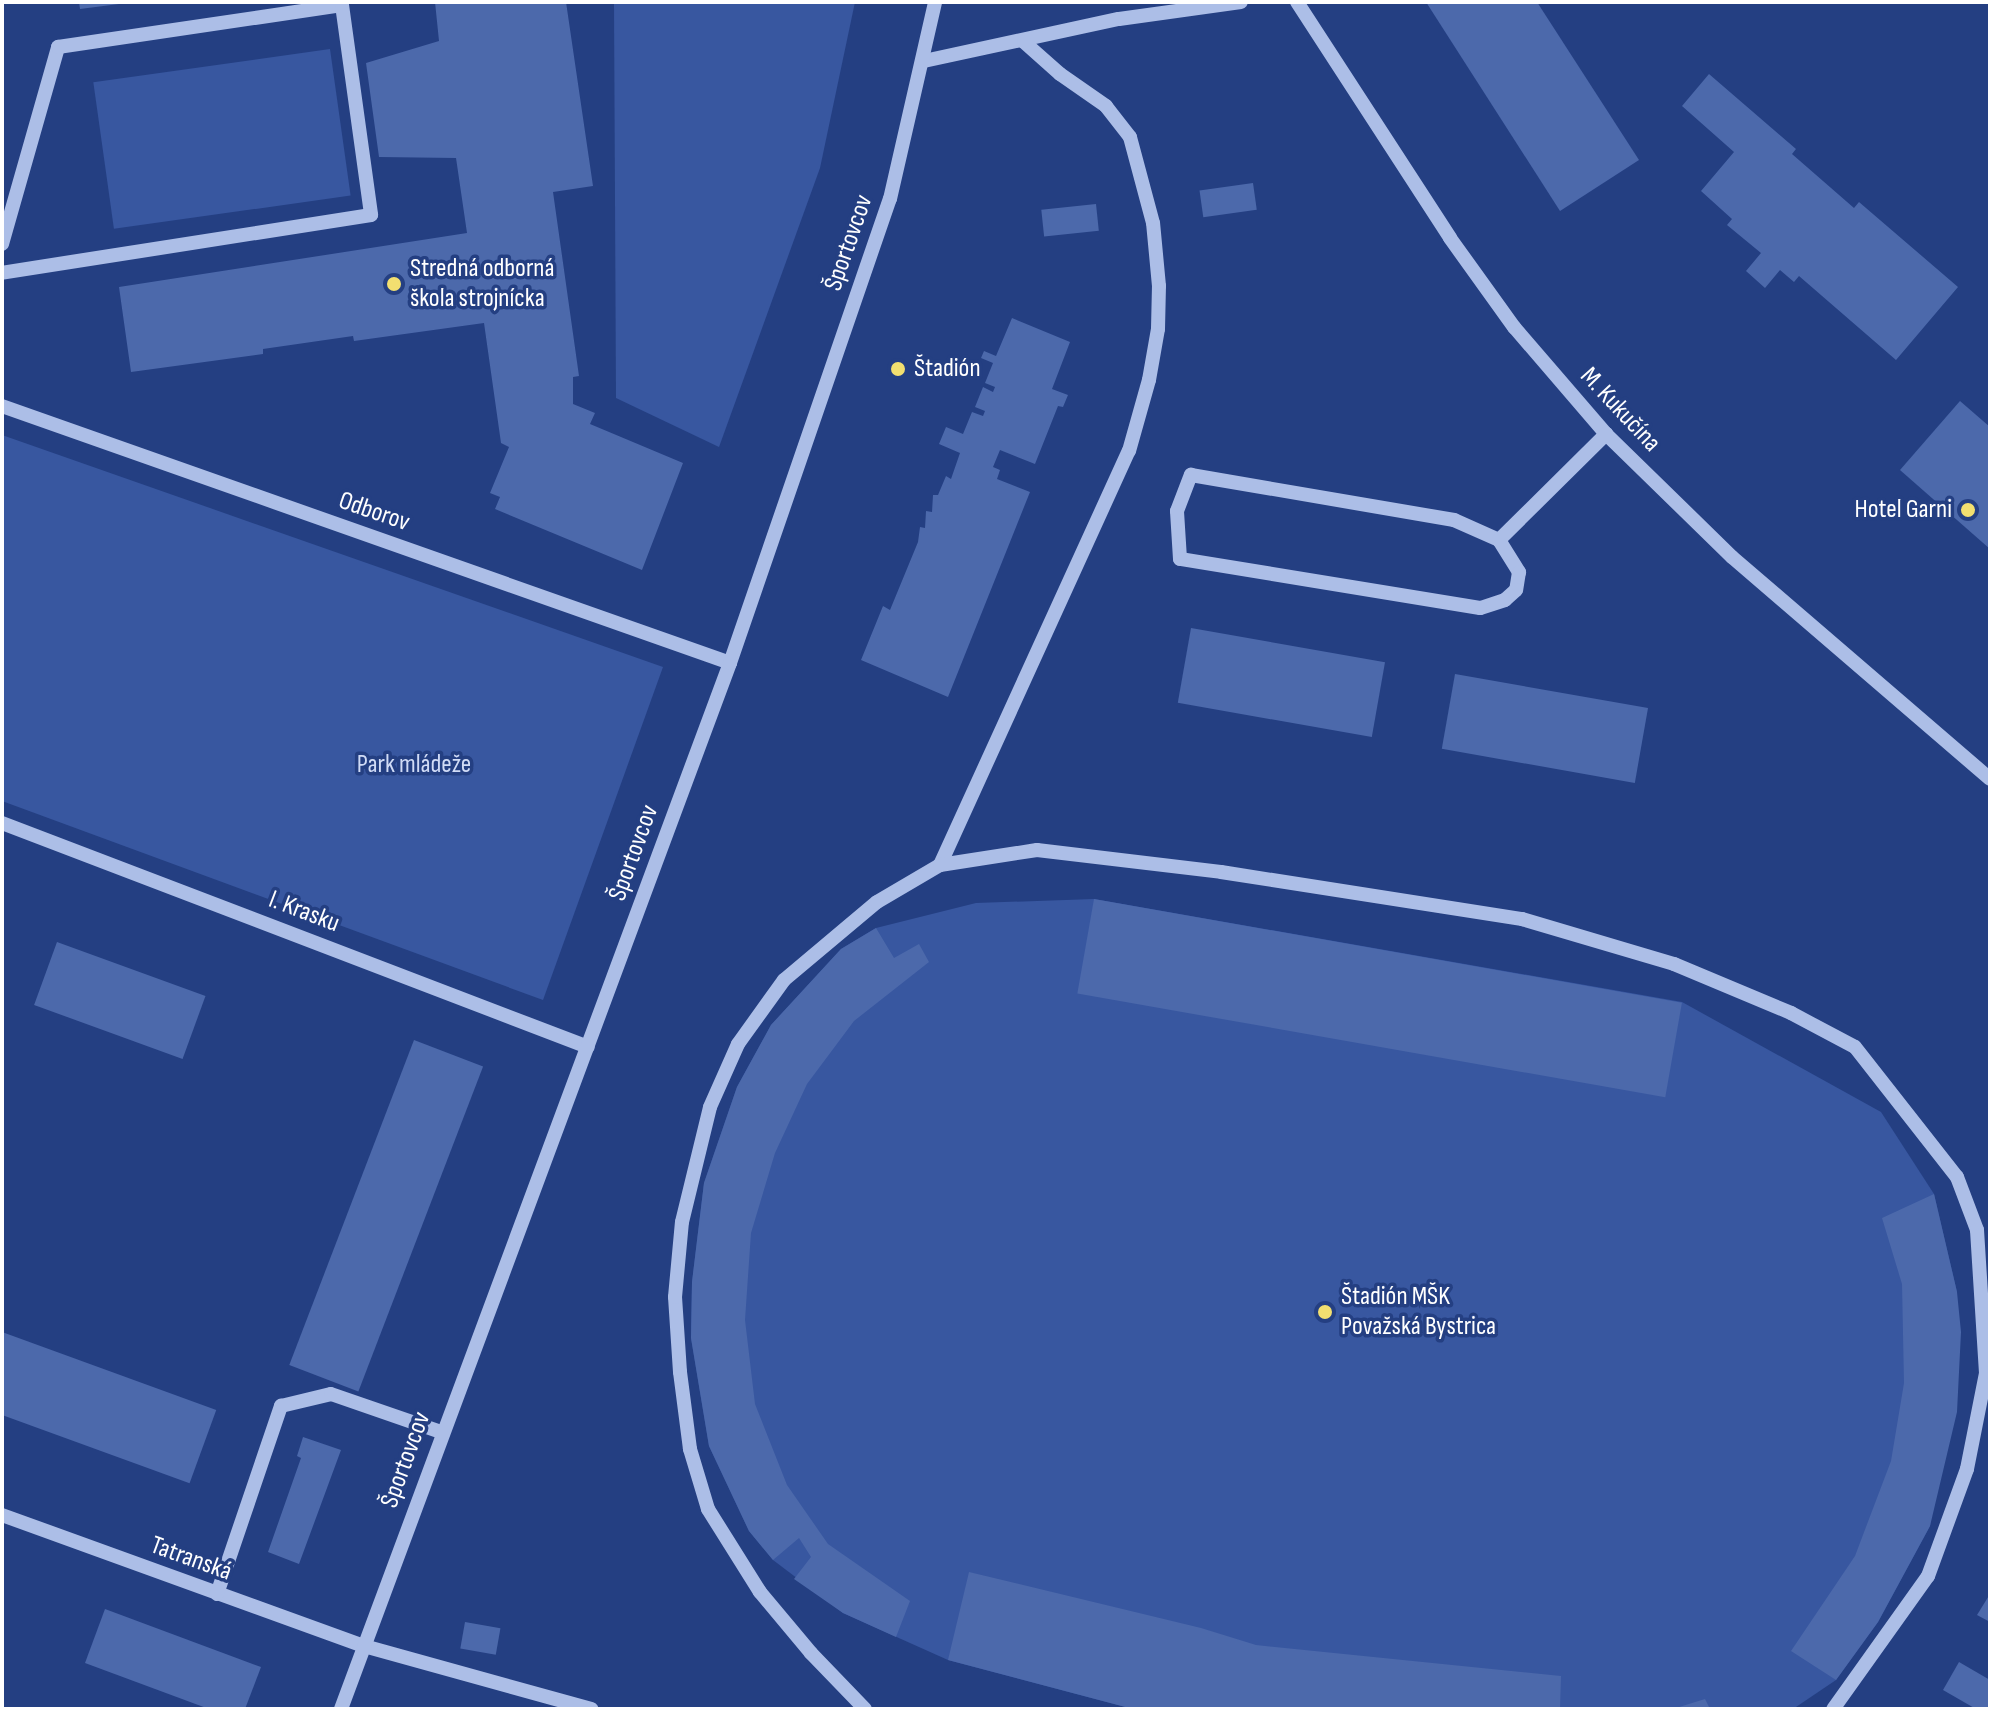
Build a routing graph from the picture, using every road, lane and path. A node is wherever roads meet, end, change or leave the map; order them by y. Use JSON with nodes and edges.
{"nodes":[{"id":1,"x":935,"y":2,"type":"edge"},
{"id":2,"x":1241,"y":2,"type":"edge"},
{"id":3,"x":1297,"y":2,"type":"edge"},
{"id":4,"x":1024,"y":42,"type":"junction"},
{"id":5,"x":924,"y":61,"type":"junction"},
{"id":6,"x":2,"y":244,"type":"edge"},
{"id":7,"x":2,"y":273,"type":"edge"},
{"id":8,"x":2,"y":406,"type":"edge"},
{"id":9,"x":1606,"y":434,"type":"junction"},
{"id":10,"x":1499,"y":540,"type":"junction"},
{"id":11,"x":730,"y":663,"type":"junction"},
{"id":12,"x":1990,"y":779,"type":"edge"},
{"id":13,"x":2,"y":823,"type":"edge"},
{"id":14,"x":940,"y":865,"type":"junction"},
{"id":15,"x":588,"y":1047,"type":"junction"},
{"id":16,"x":1990,"y":1219,"type":"edge"},
{"id":17,"x":1977,"y":1230,"type":"junction"},
{"id":18,"x":441,"y":1432,"type":"junction"},
{"id":19,"x":2,"y":1515,"type":"edge"},
{"id":20,"x":217,"y":1594,"type":"junction"},
{"id":21,"x":364,"y":1646,"type":"junction"},
{"id":22,"x":341,"y":1709,"type":"edge"},
{"id":23,"x":591,"y":1709,"type":"edge"},
{"id":24,"x":865,"y":1709,"type":"edge"},
{"id":25,"x":1833,"y":1709,"type":"edge"}],
"edges":[{"from":1,"to":5,"type":"street","name":"Športovcov"},
{"from":2,"to":4,"type":"street"},
{"from":3,"to":9,"type":"street","name":"M. Kukučína"},
{"from":4,"to":5,"type":"street"},
{"from":4,"to":14,"type":"street"},
{"from":5,"to":11,"type":"street","name":"Športovcov"},
{"from":6,"to":7,"type":"street"},
{"from":8,"to":11,"type":"street","name":"Odborov"},
{"from":9,"to":10,"type":"street"},
{"from":9,"to":12,"type":"street","name":"M. Kukučína"},
{"from":10,"to":10,"type":"street"},
{"from":11,"to":15,"type":"street","name":"Športovcov"},
{"from":13,"to":15,"type":"street","name":"I. Krasku"},
{"from":14,"to":17,"type":"street"},
{"from":14,"to":24,"type":"street"},
{"from":15,"to":18,"type":"street","name":"Športovcov"},
{"from":16,"to":17,"type":"street"},
{"from":17,"to":25,"type":"street"},
{"from":18,"to":20,"type":"street"},
{"from":18,"to":21,"type":"street","name":"Športovcov"},
{"from":19,"to":20,"type":"street","name":"Tatranská"},
{"from":20,"to":21,"type":"street","name":"Tatranská"},
{"from":21,"to":22,"type":"street","name":"Športovcov"},
{"from":21,"to":23,"type":"street","name":"Tatranská"}]}
